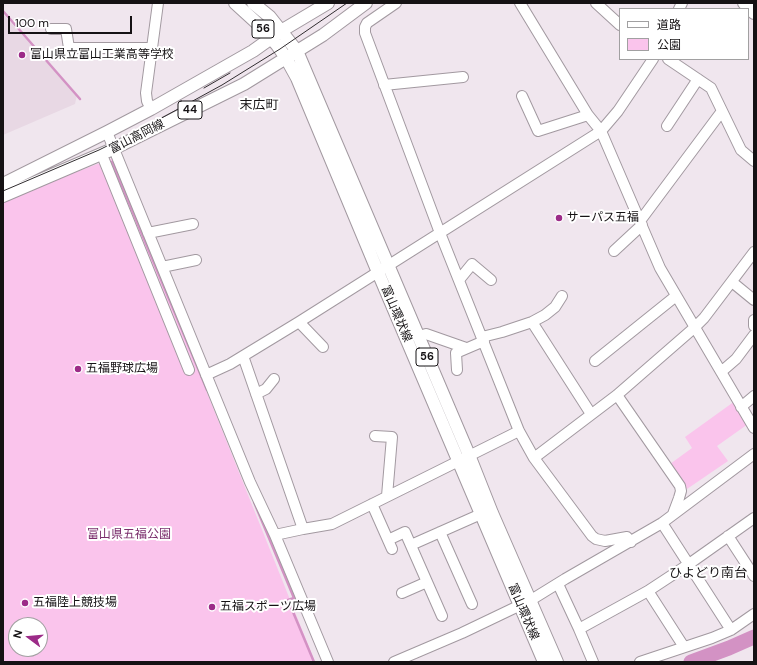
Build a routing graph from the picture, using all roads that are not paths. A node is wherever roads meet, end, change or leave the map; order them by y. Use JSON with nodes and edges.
{"nodes":[{"id":1,"x":158,"y":3,"type":"edge"},
{"id":2,"x":235,"y":3,"type":"edge"},
{"id":3,"x":253,"y":3,"type":"edge"},
{"id":4,"x":328,"y":3,"type":"edge"},
{"id":5,"x":366,"y":3,"type":"edge"},
{"id":6,"x":396,"y":3,"type":"edge"},
{"id":7,"x":520,"y":3,"type":"edge"},
{"id":8,"x":596,"y":3,"type":"edge"},
{"id":9,"x":744,"y":3,"type":"edge"},
{"id":10,"x":754,"y":13,"type":"edge"},
{"id":11,"x":619,"y":24,"type":"edge"},
{"id":12,"x":50,"y":29,"type":"dead end"},
{"id":13,"x":281,"y":30,"type":"junction"},
{"id":14,"x":271,"y":38,"type":"junction"},
{"id":15,"x":152,"y":48,"type":"junction"},
{"id":16,"x":297,"y":51,"type":"junction"},
{"id":17,"x":286,"y":58,"type":"junction"},
{"id":18,"x":652,"y":60,"type":"edge"},
{"id":19,"x":670,"y":60,"type":"edge"},
{"id":20,"x":463,"y":77,"type":"dead end"},
{"id":21,"x":698,"y":79,"type":"junction"},
{"id":22,"x":384,"y":85,"type":"junction"},
{"id":23,"x":522,"y":96,"type":"dead end"},
{"id":24,"x":151,"y":109,"type":"junction"},
{"id":25,"x":722,"y":111,"type":"junction"},
{"id":26,"x":588,"y":115,"type":"junction"},
{"id":27,"x":667,"y":126,"type":"dead end"},
{"id":28,"x":601,"y":131,"type":"junction"},
{"id":29,"x":107,"y":132,"type":"junction"},
{"id":30,"x":113,"y":150,"type":"junction"},
{"id":31,"x":104,"y":160,"type":"dead end"},
{"id":32,"x":754,"y":161,"type":"edge"},
{"id":33,"x":3,"y":184,"type":"edge"},
{"id":34,"x":3,"y":196,"type":"edge"},
{"id":35,"x":641,"y":223,"type":"junction"},
{"id":36,"x":193,"y":224,"type":"dead end"},
{"id":37,"x":148,"y":233,"type":"junction"},
{"id":38,"x":440,"y":233,"type":"junction"},
{"id":39,"x":614,"y":251,"type":"dead end"},
{"id":40,"x":754,"y":252,"type":"edge"},
{"id":41,"x":196,"y":260,"type":"dead end"},
{"id":42,"x":389,"y":266,"type":"junction"},
{"id":43,"x":162,"y":267,"type":"junction"},
{"id":44,"x":378,"y":273,"type":"junction"},
{"id":45,"x":459,"y":280,"type":"junction"},
{"id":46,"x":491,"y":280,"type":"dead end"},
{"id":47,"x":732,"y":282,"type":"junction"},
{"id":48,"x":562,"y":296,"type":"dead end"},
{"id":49,"x":676,"y":296,"type":"junction"},
{"id":50,"x":754,"y":300,"type":"edge"},
{"id":51,"x":754,"y":320,"type":"edge"},
{"id":52,"x":299,"y":322,"type":"junction"},
{"id":53,"x":532,"y":322,"type":"junction"},
{"id":54,"x":754,"y":326,"type":"edge"},
{"id":55,"x":694,"y":328,"type":"junction"},
{"id":56,"x":754,"y":335,"type":"edge"},
{"id":57,"x":419,"y":336,"type":"junction"},
{"id":58,"x":483,"y":339,"type":"junction"},
{"id":59,"x":323,"y":347,"type":"dead end"},
{"id":60,"x":466,"y":348,"type":"junction"},
{"id":61,"x":243,"y":356,"type":"junction"},
{"id":62,"x":595,"y":361,"type":"dead end"},
{"id":63,"x":189,"y":370,"type":"dead end"},
{"id":64,"x":457,"y":370,"type":"dead end"},
{"id":65,"x":722,"y":372,"type":"junction"},
{"id":66,"x":206,"y":375,"type":"junction"},
{"id":67,"x":274,"y":380,"type":"dead end"},
{"id":68,"x":256,"y":394,"type":"junction"},
{"id":69,"x":617,"y":395,"type":"junction"},
{"id":70,"x":754,"y":396,"type":"edge"},
{"id":71,"x":741,"y":407,"type":"junction"},
{"id":72,"x":591,"y":414,"type":"junction"},
{"id":73,"x":754,"y":428,"type":"edge"},
{"id":74,"x":520,"y":431,"type":"junction"},
{"id":75,"x":375,"y":436,"type":"dead end"},
{"id":76,"x":469,"y":455,"type":"junction"},
{"id":77,"x":534,"y":458,"type":"junction"},
{"id":78,"x":752,"y":460,"type":"edge"},
{"id":79,"x":458,"y":461,"type":"junction"},
{"id":80,"x":387,"y":496,"type":"junction"},
{"id":81,"x":372,"y":504,"type":"junction"},
{"id":82,"x":481,"y":514,"type":"junction"},
{"id":83,"x":672,"y":515,"type":"junction"},
{"id":84,"x":754,"y":518,"type":"edge"},
{"id":85,"x":662,"y":523,"type":"junction"},
{"id":86,"x":303,"y":528,"type":"junction"},
{"id":87,"x":440,"y":532,"type":"junction"},
{"id":88,"x":275,"y":535,"type":"junction"},
{"id":89,"x":728,"y":536,"type":"junction"},
{"id":90,"x":388,"y":540,"type":"junction"},
{"id":91,"x":631,"y":542,"type":"junction"},
{"id":92,"x":411,"y":545,"type":"junction"},
{"id":93,"x":392,"y":549,"type":"dead end"},
{"id":94,"x":689,"y":564,"type":"junction"},
{"id":95,"x":754,"y":576,"type":"edge"},
{"id":96,"x":427,"y":582,"type":"junction"},
{"id":97,"x":558,"y":584,"type":"junction"},
{"id":98,"x":648,"y":591,"type":"junction"},
{"id":99,"x":402,"y":592,"type":"dead end"},
{"id":100,"x":526,"y":603,"type":"junction"},
{"id":101,"x":472,"y":604,"type":"dead end"},
{"id":102,"x":754,"y":614,"type":"edge"},
{"id":103,"x":442,"y":616,"type":"dead end"},
{"id":104,"x":579,"y":629,"type":"junction"},
{"id":105,"x":731,"y":630,"type":"junction"},
{"id":106,"x":684,"y":647,"type":"junction"},
{"id":107,"x":328,"y":662,"type":"edge"},
{"id":108,"x":394,"y":662,"type":"edge"},
{"id":109,"x":544,"y":662,"type":"edge"},
{"id":110,"x":556,"y":662,"type":"edge"},
{"id":111,"x":593,"y":662,"type":"edge"},
{"id":112,"x":640,"y":662,"type":"edge"}],
"edges":[{"from":1,"to":15,"type":"street"},
{"from":2,"to":14,"type":"main road","name":"富山環状線","number":"56"},
{"from":3,"to":13,"type":"main road","name":"富山環状線","number":"56"},
{"from":4,"to":13,"type":"main road","name":"富山高岡線","number":"44"},
{"from":5,"to":16,"type":"main road","name":"富山高岡線","number":"44"},
{"from":6,"to":22,"type":"street"},
{"from":7,"to":26,"type":"street"},
{"from":8,"to":11,"type":"street"},
{"from":9,"to":10,"type":"main road"},
{"from":12,"to":15,"type":"street"},
{"from":13,"to":14,"type":"main road","name":"富山高岡線","number":"44"},
{"from":13,"to":16,"type":"main road","name":"富山環状線","number":"56"},
{"from":14,"to":17,"type":"main road","name":"富山環状線","number":"56"},
{"from":14,"to":24,"type":"main road","name":"富山高岡線","number":"44"},
{"from":15,"to":24,"type":"street"},
{"from":16,"to":17,"type":"main road","name":"富山高岡線","number":"44"},
{"from":16,"to":42,"type":"main road","name":"富山環状線","number":"56"},
{"from":17,"to":30,"type":"main road","name":"富山高岡線","number":"44"},
{"from":17,"to":44,"type":"main road","name":"富山環状線","number":"56"},
{"from":18,"to":28,"type":"street"},
{"from":19,"to":21,"type":"street"},
{"from":20,"to":22,"type":"street"},
{"from":21,"to":25,"type":"street"},
{"from":21,"to":27,"type":"street"},
{"from":22,"to":38,"type":"street"},
{"from":23,"to":26,"type":"street"},
{"from":24,"to":29,"type":"main road","name":"富山高岡線","number":"44"},
{"from":25,"to":32,"type":"street"},
{"from":25,"to":35,"type":"street"},
{"from":26,"to":28,"type":"street"},
{"from":28,"to":35,"type":"street"},
{"from":28,"to":38,"type":"street"},
{"from":29,"to":30,"type":"street"},
{"from":29,"to":33,"type":"main road","name":"富山高岡線","number":"44"},
{"from":30,"to":34,"type":"main road","name":"富山高岡線","number":"44"},
{"from":30,"to":37,"type":"street"},
{"from":31,"to":63,"type":"street"},
{"from":35,"to":39,"type":"street"},
{"from":35,"to":49,"type":"street"},
{"from":36,"to":37,"type":"street"},
{"from":37,"to":43,"type":"street"},
{"from":38,"to":42,"type":"street"},
{"from":38,"to":45,"type":"street"},
{"from":40,"to":47,"type":"street"},
{"from":41,"to":43,"type":"street"},
{"from":42,"to":44,"type":"street"},
{"from":42,"to":57,"type":"main road","name":"富山環状線","number":"56"},
{"from":43,"to":66,"type":"street"},
{"from":44,"to":52,"type":"street"},
{"from":44,"to":79,"type":"main road","name":"富山環状線","number":"56"},
{"from":45,"to":46,"type":"street"},
{"from":45,"to":58,"type":"street"},
{"from":47,"to":50,"type":"street"},
{"from":47,"to":55,"type":"street"},
{"from":48,"to":53,"type":"street"},
{"from":49,"to":55,"type":"street"},
{"from":49,"to":62,"type":"street"},
{"from":51,"to":54,"type":"street"},
{"from":52,"to":59,"type":"street"},
{"from":52,"to":61,"type":"street"},
{"from":53,"to":58,"type":"street"},
{"from":53,"to":72,"type":"street"},
{"from":55,"to":65,"type":"street"},
{"from":55,"to":69,"type":"street"},
{"from":56,"to":65,"type":"street"},
{"from":57,"to":60,"type":"street"},
{"from":57,"to":76,"type":"main road","name":"富山環状線","number":"56"},
{"from":58,"to":60,"type":"street"},
{"from":58,"to":74,"type":"street"},
{"from":60,"to":64,"type":"street"},
{"from":61,"to":66,"type":"street"},
{"from":61,"to":68,"type":"street"},
{"from":65,"to":71,"type":"street"},
{"from":66,"to":88,"type":"street"},
{"from":67,"to":68,"type":"street"},
{"from":68,"to":86,"type":"street"},
{"from":69,"to":72,"type":"street"},
{"from":69,"to":83,"type":"street"},
{"from":70,"to":71,"type":"street"},
{"from":71,"to":73,"type":"street"},
{"from":72,"to":77,"type":"street"},
{"from":74,"to":76,"type":"street"},
{"from":74,"to":77,"type":"street"},
{"from":75,"to":80,"type":"street"},
{"from":76,"to":79,"type":"street"},
{"from":76,"to":100,"type":"main road","name":"富山環状線","number":"56"},
{"from":77,"to":91,"type":"street"},
{"from":78,"to":83,"type":"street"},
{"from":79,"to":80,"type":"street"},
{"from":79,"to":82,"type":"main road","name":"富山環状線","number":"56"},
{"from":80,"to":81,"type":"street"},
{"from":81,"to":86,"type":"street"},
{"from":81,"to":90,"type":"street"},
{"from":82,"to":87,"type":"street"},
{"from":82,"to":100,"type":"main road","name":"富山環状線","number":"56"},
{"from":83,"to":85,"type":"street"},
{"from":84,"to":89,"type":"street"},
{"from":85,"to":91,"type":"street"},
{"from":85,"to":94,"type":"street"},
{"from":86,"to":88,"type":"street"},
{"from":87,"to":92,"type":"street"},
{"from":87,"to":101,"type":"street"},
{"from":88,"to":107,"type":"street"},
{"from":89,"to":94,"type":"street"},
{"from":89,"to":95,"type":"street"},
{"from":90,"to":92,"type":"street"},
{"from":90,"to":93,"type":"street"},
{"from":91,"to":97,"type":"street"},
{"from":92,"to":96,"type":"street"},
{"from":94,"to":98,"type":"street"},
{"from":94,"to":105,"type":"street"},
{"from":96,"to":99,"type":"street"},
{"from":96,"to":103,"type":"street"},
{"from":97,"to":100,"type":"street"},
{"from":97,"to":104,"type":"street"},
{"from":98,"to":104,"type":"street"},
{"from":98,"to":106,"type":"street"},
{"from":100,"to":108,"type":"street"},
{"from":100,"to":109,"type":"main road","name":"富山環状線","number":"56"},
{"from":100,"to":110,"type":"main road","name":"富山環状線","number":"56"},
{"from":102,"to":105,"type":"street"},
{"from":104,"to":111,"type":"street"},
{"from":105,"to":106,"type":"street"},
{"from":106,"to":112,"type":"street"}]}
